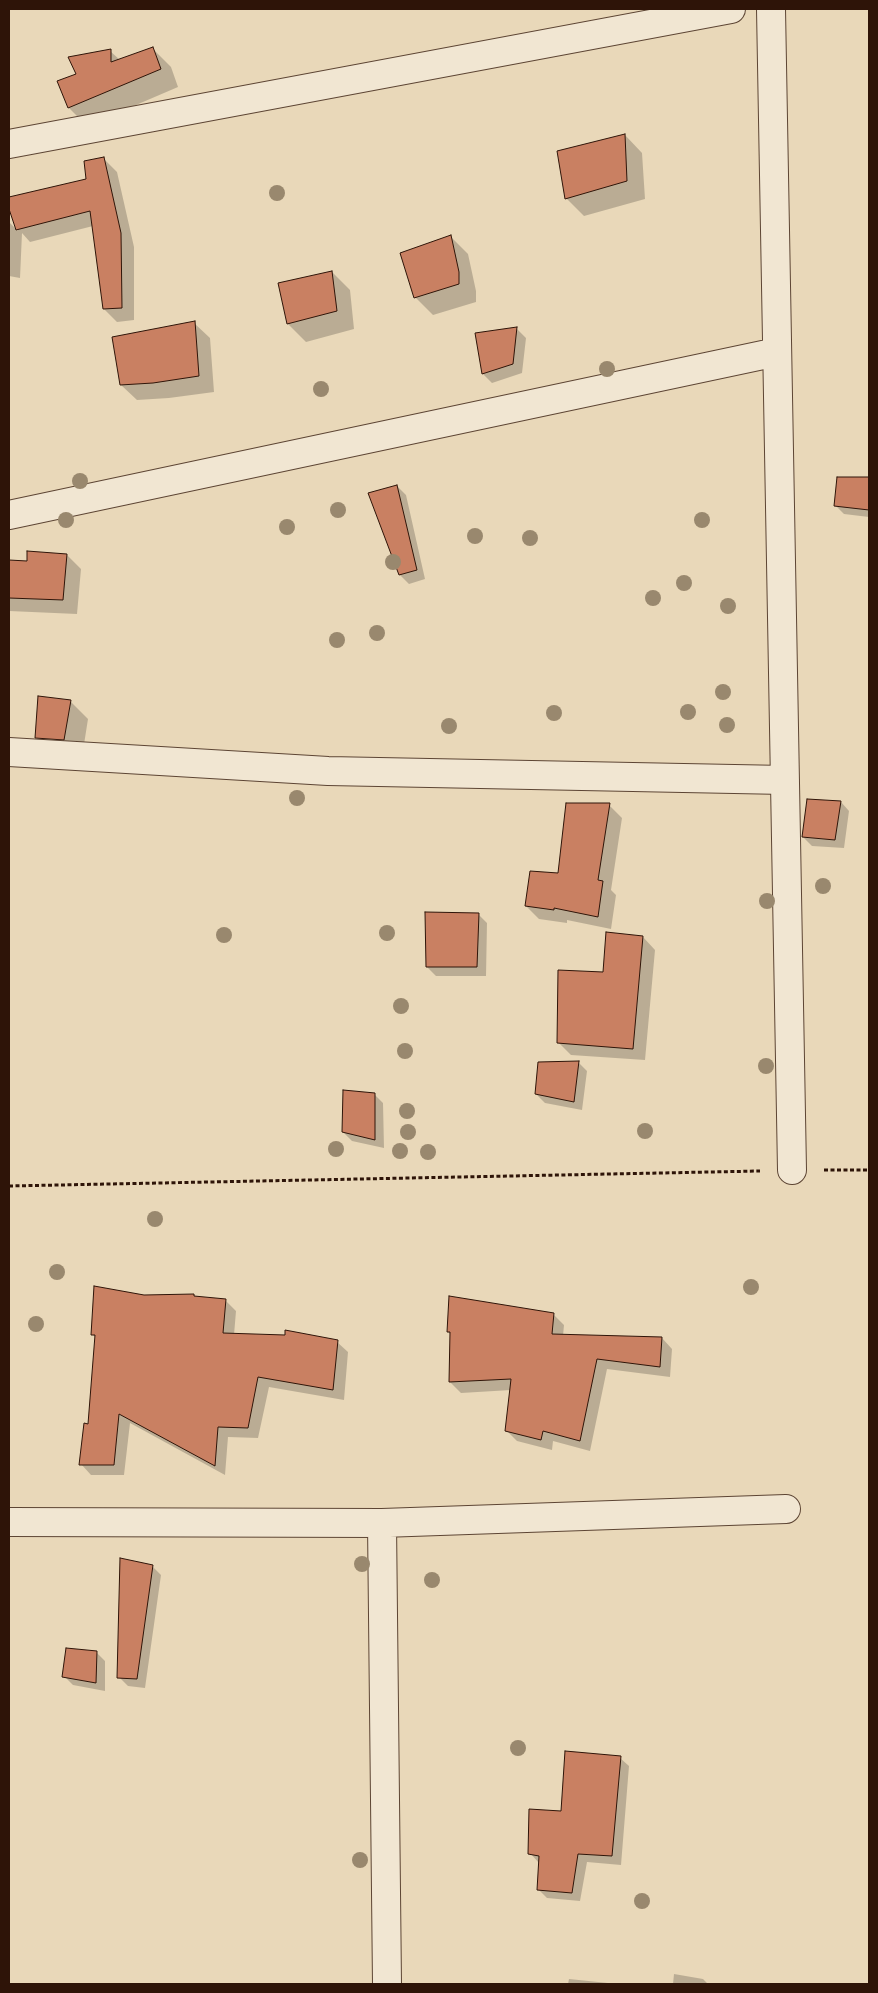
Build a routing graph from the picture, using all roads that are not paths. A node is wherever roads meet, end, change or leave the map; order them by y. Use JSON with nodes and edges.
{"nodes":[{"id":1,"x":731,"y":9,"type":"edge"},
{"id":2,"x":771,"y":9,"type":"edge"},
{"id":3,"x":9,"y":144,"type":"edge"},
{"id":4,"x":777,"y":352,"type":"junction"},
{"id":5,"x":9,"y":515,"type":"edge"},
{"id":6,"x":9,"y":752,"type":"edge"},
{"id":7,"x":785,"y":780,"type":"junction"},
{"id":8,"x":792,"y":1170,"type":"road end"},
{"id":9,"x":786,"y":1510,"type":"dead end"},
{"id":10,"x":9,"y":1522,"type":"edge"},
{"id":11,"x":382,"y":1523,"type":"junction"},
{"id":12,"x":387,"y":1984,"type":"edge"}],
"edges":[{"from":1,"to":3,"type":"street"},
{"from":2,"to":4,"type":"street"},
{"from":4,"to":5,"type":"street"},
{"from":4,"to":7,"type":"street"},
{"from":6,"to":7,"type":"street"},
{"from":7,"to":8,"type":"street"},
{"from":9,"to":11,"type":"street"},
{"from":10,"to":11,"type":"street"},
{"from":11,"to":12,"type":"street"}]}
